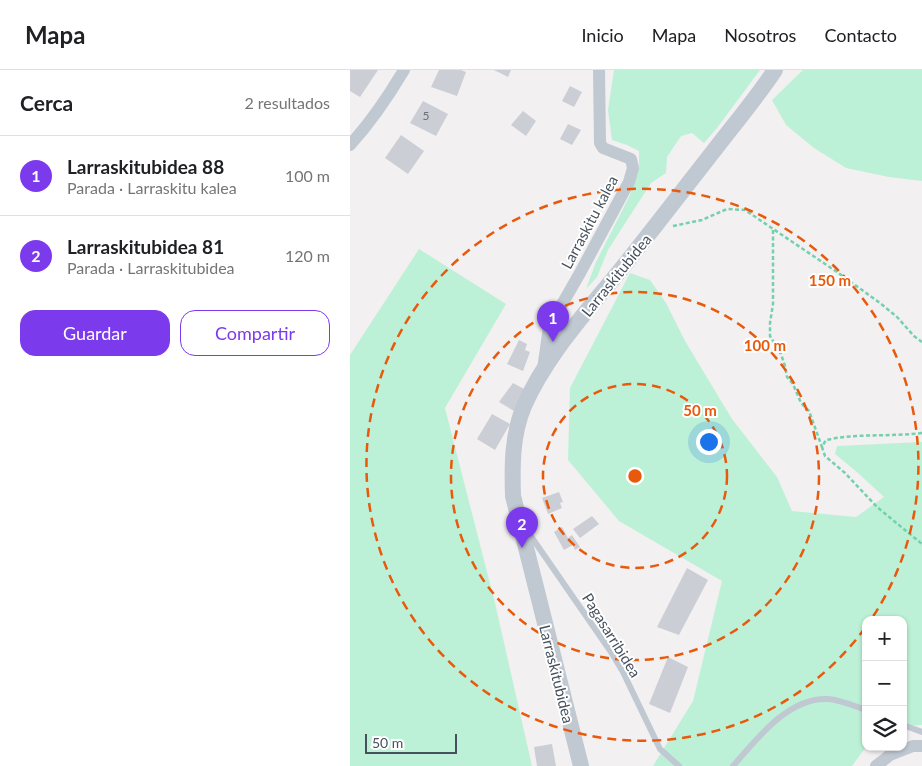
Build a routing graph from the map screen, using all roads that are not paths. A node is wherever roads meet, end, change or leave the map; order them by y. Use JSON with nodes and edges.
{"nodes":[{"id":1,"x":404,"y":70,"type":"edge"},
{"id":2,"x":599,"y":70,"type":"edge"},
{"id":3,"x":776,"y":70,"type":"edge"},
{"id":4,"x":350,"y":146,"type":"edge"},
{"id":5,"x":542,"y":371,"type":"junction"},
{"id":6,"x":518,"y":519,"type":"junction"},
{"id":7,"x":862,"y":709,"type":"edge"},
{"id":8,"x":907,"y":726,"type":"edge"},
{"id":9,"x":922,"y":732,"type":"edge"},
{"id":10,"x":922,"y":746,"type":"edge"},
{"id":11,"x":581,"y":766,"type":"edge"},
{"id":12,"x":680,"y":766,"type":"edge"},
{"id":13,"x":733,"y":766,"type":"edge"},
{"id":14,"x":876,"y":766,"type":"edge"}],
"edges":[{"from":1,"to":4,"type":"street"},
{"from":2,"to":5,"type":"street","name":"Larraskitu kalea"},
{"from":3,"to":5,"type":"street","name":"Larraskitubidea"},
{"from":5,"to":6,"type":"street","name":"Larraskitubidea"},
{"from":6,"to":11,"type":"street","name":"Larraskitubidea"},
{"from":6,"to":12,"type":"lane","name":"Pagasarribidea"},
{"from":7,"to":13,"type":"lane"},
{"from":8,"to":9,"type":"lane"},
{"from":10,"to":14,"type":"street"}]}
